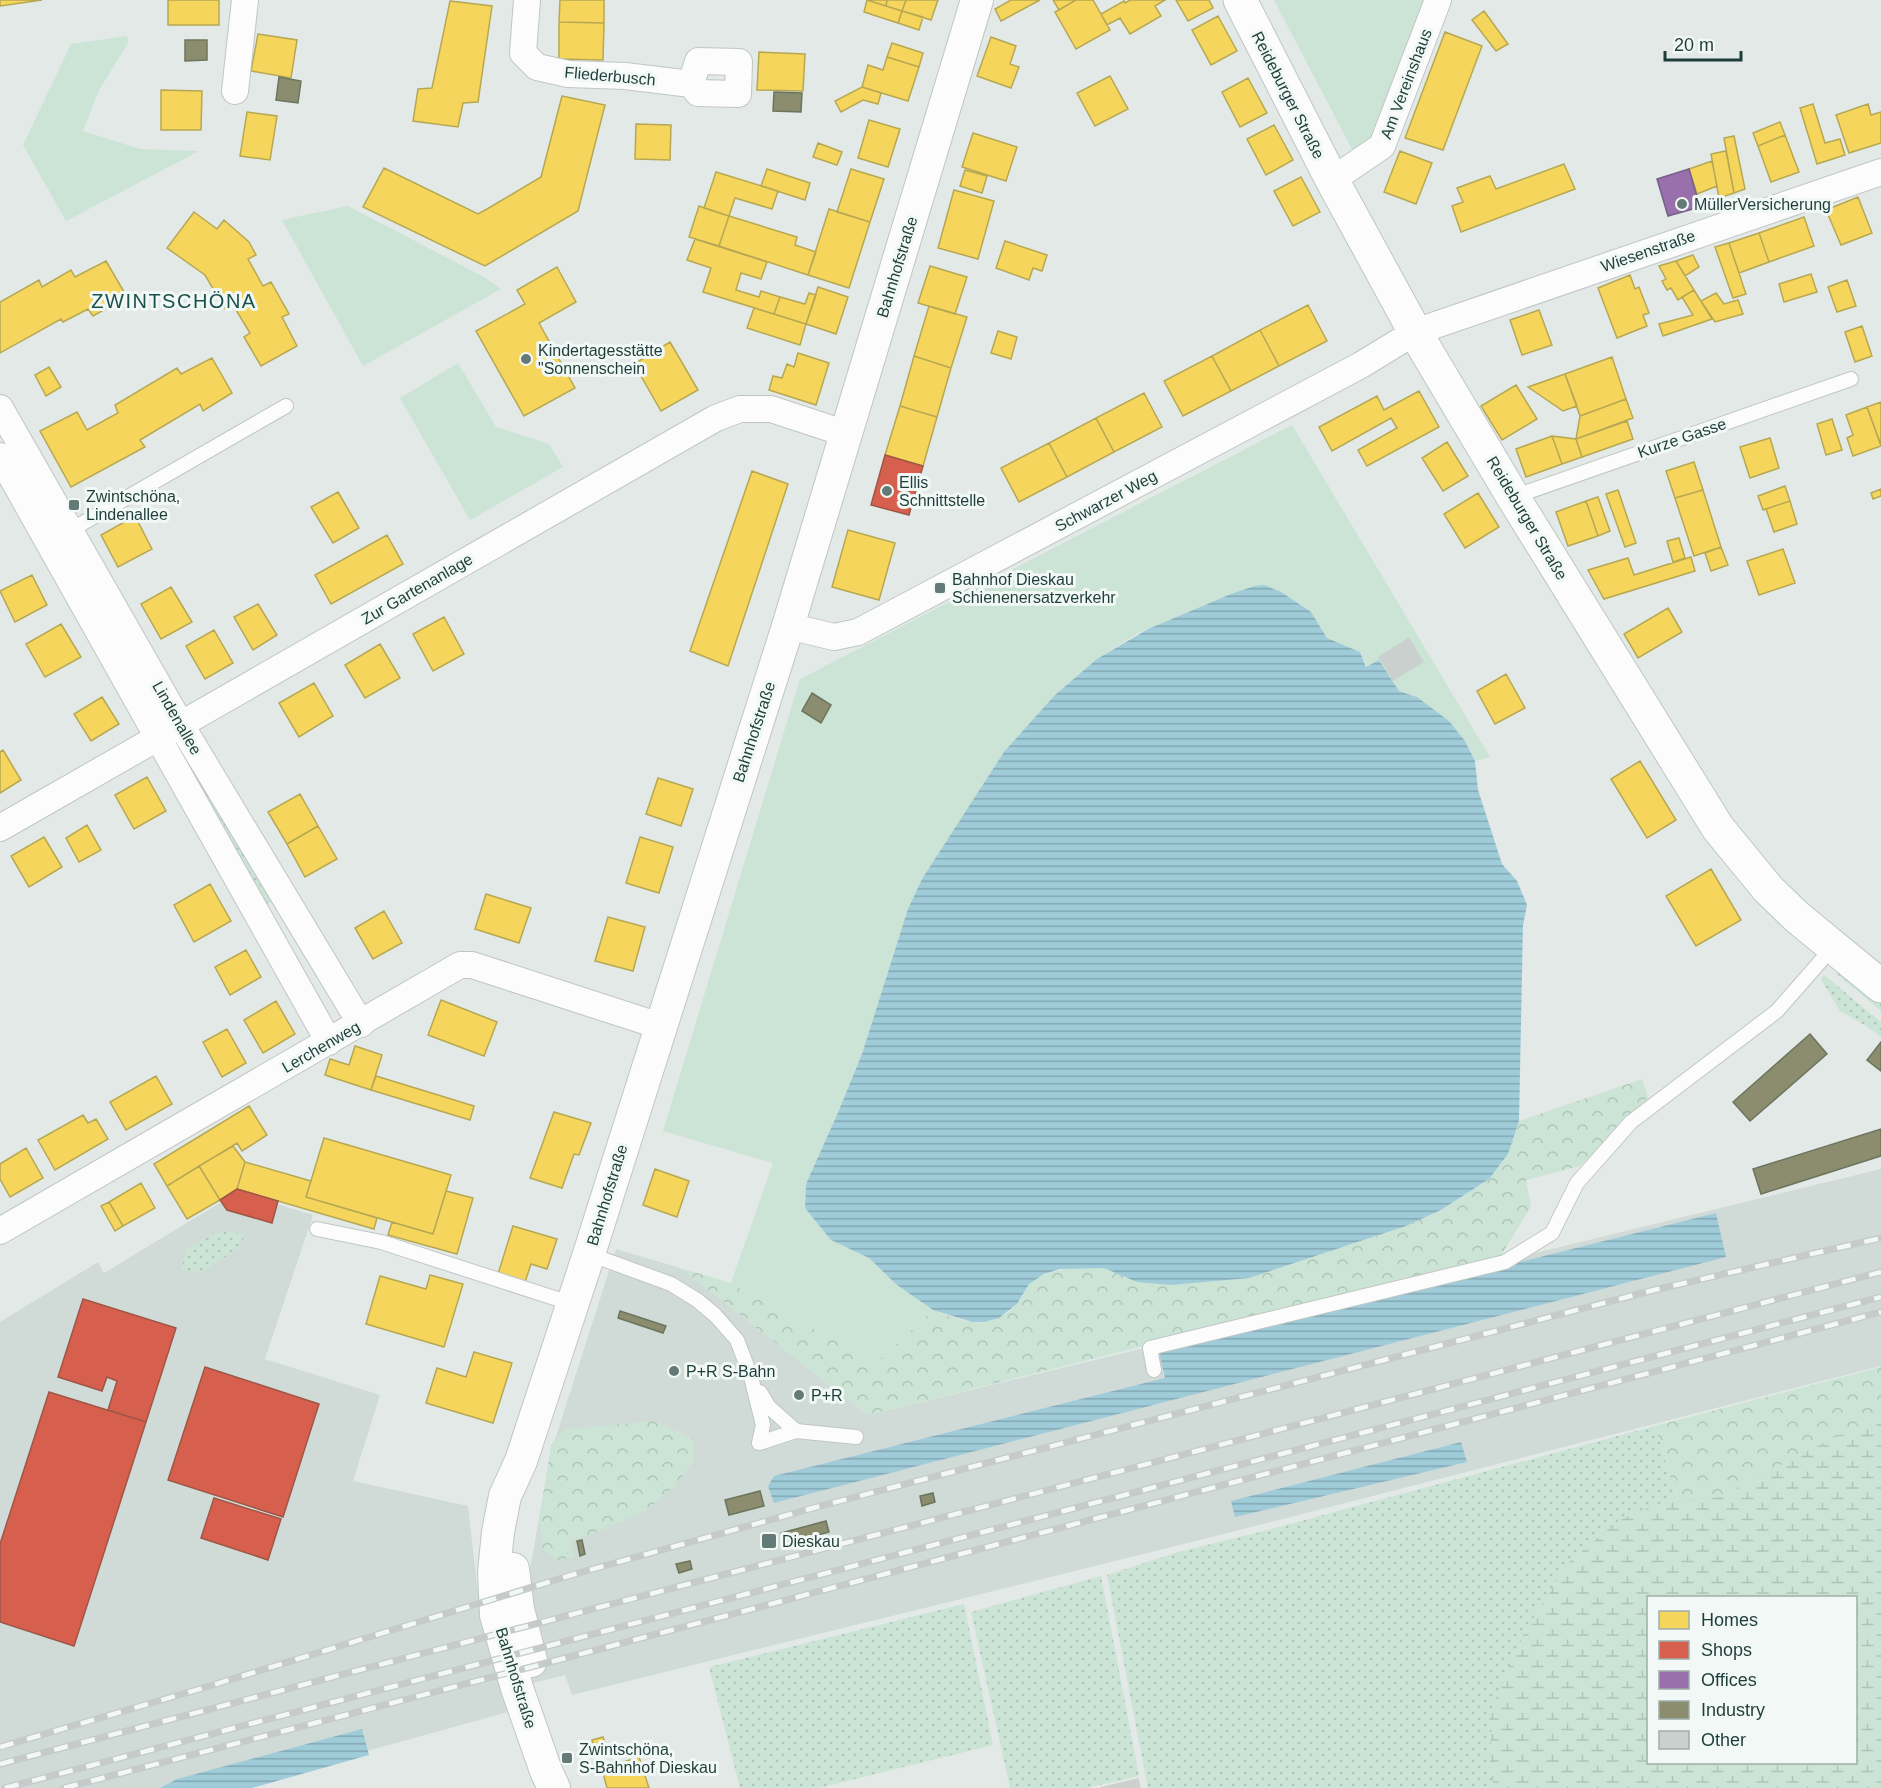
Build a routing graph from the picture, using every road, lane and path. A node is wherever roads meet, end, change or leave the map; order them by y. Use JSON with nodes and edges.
{"nodes":[{"id":1,"x":245,"y":0,"type":"edge"},
{"id":2,"x":527,"y":0,"type":"edge"},
{"id":3,"x":977,"y":0,"type":"edge"},
{"id":4,"x":1240,"y":0,"type":"edge"},
{"id":5,"x":1438,"y":0,"type":"edge"},
{"id":6,"x":691,"y":84,"type":"dead end"},
{"id":7,"x":236,"y":92,"type":"dead end"},
{"id":8,"x":1881,"y":172,"type":"edge"},
{"id":9,"x":1332,"y":180,"type":"junction"},
{"id":10,"x":1415,"y":332,"type":"junction"},
{"id":11,"x":1851,"y":379,"type":"dead end"},
{"id":12,"x":286,"y":406,"type":"dead end"},
{"id":13,"x":0,"y":408,"type":"edge"},
{"id":14,"x":847,"y":434,"type":"junction"},
{"id":15,"x":0,"y":456,"type":"edge"},
{"id":16,"x":1513,"y":497,"type":"junction"},
{"id":17,"x":69,"y":531,"type":"junction"},
{"id":18,"x":788,"y":626,"type":"junction"},
{"id":19,"x":170,"y":731,"type":"junction"},
{"id":20,"x":0,"y":828,"type":"edge"},
{"id":21,"x":1833,"y":947,"type":"junction"},
{"id":22,"x":1881,"y":986,"type":"edge"},
{"id":23,"x":361,"y":1024,"type":"junction"},
{"id":24,"x":660,"y":1026,"type":"junction"},
{"id":25,"x":329,"y":1042,"type":"junction"},
{"id":26,"x":317,"y":1228,"type":"dead end"},
{"id":27,"x":0,"y":1231,"type":"edge"},
{"id":28,"x":589,"y":1254,"type":"junction"},
{"id":29,"x":573,"y":1304,"type":"junction"},
{"id":30,"x":1154,"y":1370,"type":"dead end"},
{"id":31,"x":751,"y":1377,"type":"junction"},
{"id":32,"x":796,"y":1431,"type":"junction"},
{"id":33,"x":856,"y":1437,"type":"dead end"},
{"id":34,"x":521,"y":1461,"type":"junction"},
{"id":35,"x":554,"y":1788,"type":"edge"},
{"id":36,"x":561,"y":1788,"type":"edge"}],
"edges":[{"from":1,"to":7,"type":"street"},
{"from":2,"to":6,"type":"street","name":"Fliederbusch"},
{"from":3,"to":14,"type":"street","name":"Bahnhofstraße"},
{"from":4,"to":9,"type":"main road","name":"Reideburger Straße"},
{"from":5,"to":9,"type":"street","name":"Am Vereinshaus"},
{"from":8,"to":10,"type":"street","name":"Wiesenstraße"},
{"from":9,"to":10,"type":"main road","name":"Reideburger Straße"},
{"from":10,"to":16,"type":"main road","name":"Reideburger Straße"},
{"from":10,"to":18,"type":"street","name":"Schwarzer Weg"},
{"from":11,"to":16,"type":"lane","name":"Kurze Gasse"},
{"from":12,"to":17,"type":"lane"},
{"from":13,"to":17,"type":"street","name":"Lindenallee"},
{"from":14,"to":18,"type":"street","name":"Bahnhofstraße"},
{"from":14,"to":19,"type":"street","name":"Zur Gartenanlage"},
{"from":15,"to":19,"type":"street","name":"Lindenallee"},
{"from":16,"to":21,"type":"main road","name":"Reideburger Straße"},
{"from":17,"to":19,"type":"street","name":"Lindenallee"},
{"from":18,"to":24,"type":"street","name":"Bahnhofstraße"},
{"from":19,"to":20,"type":"street","name":"Zur Gartenanlage"},
{"from":19,"to":23,"type":"street","name":"Lindenallee"},
{"from":19,"to":25,"type":"street","name":"Lindenallee"},
{"from":21,"to":22,"type":"main road","name":"Reideburger Straße"},
{"from":21,"to":30,"type":"lane"},
{"from":23,"to":24,"type":"street","name":"Lerchenweg"},
{"from":23,"to":25,"type":"street","name":"Lerchenweg"},
{"from":24,"to":28,"type":"street","name":"Bahnhofstraße"},
{"from":25,"to":27,"type":"street","name":"Lerchenweg"},
{"from":26,"to":29,"type":"lane"},
{"from":28,"to":29,"type":"street","name":"Bahnhofstraße"},
{"from":28,"to":31,"type":"lane"},
{"from":29,"to":34,"type":"street","name":"Bahnhofstraße"},
{"from":31,"to":32,"type":"lane"},
{"from":31,"to":32,"type":"lane"},
{"from":32,"to":33,"type":"lane"},
{"from":34,"to":35,"type":"street","name":"Bahnhofstraße"},
{"from":34,"to":36,"type":"street","name":"Bahnhofstraße"}]}
